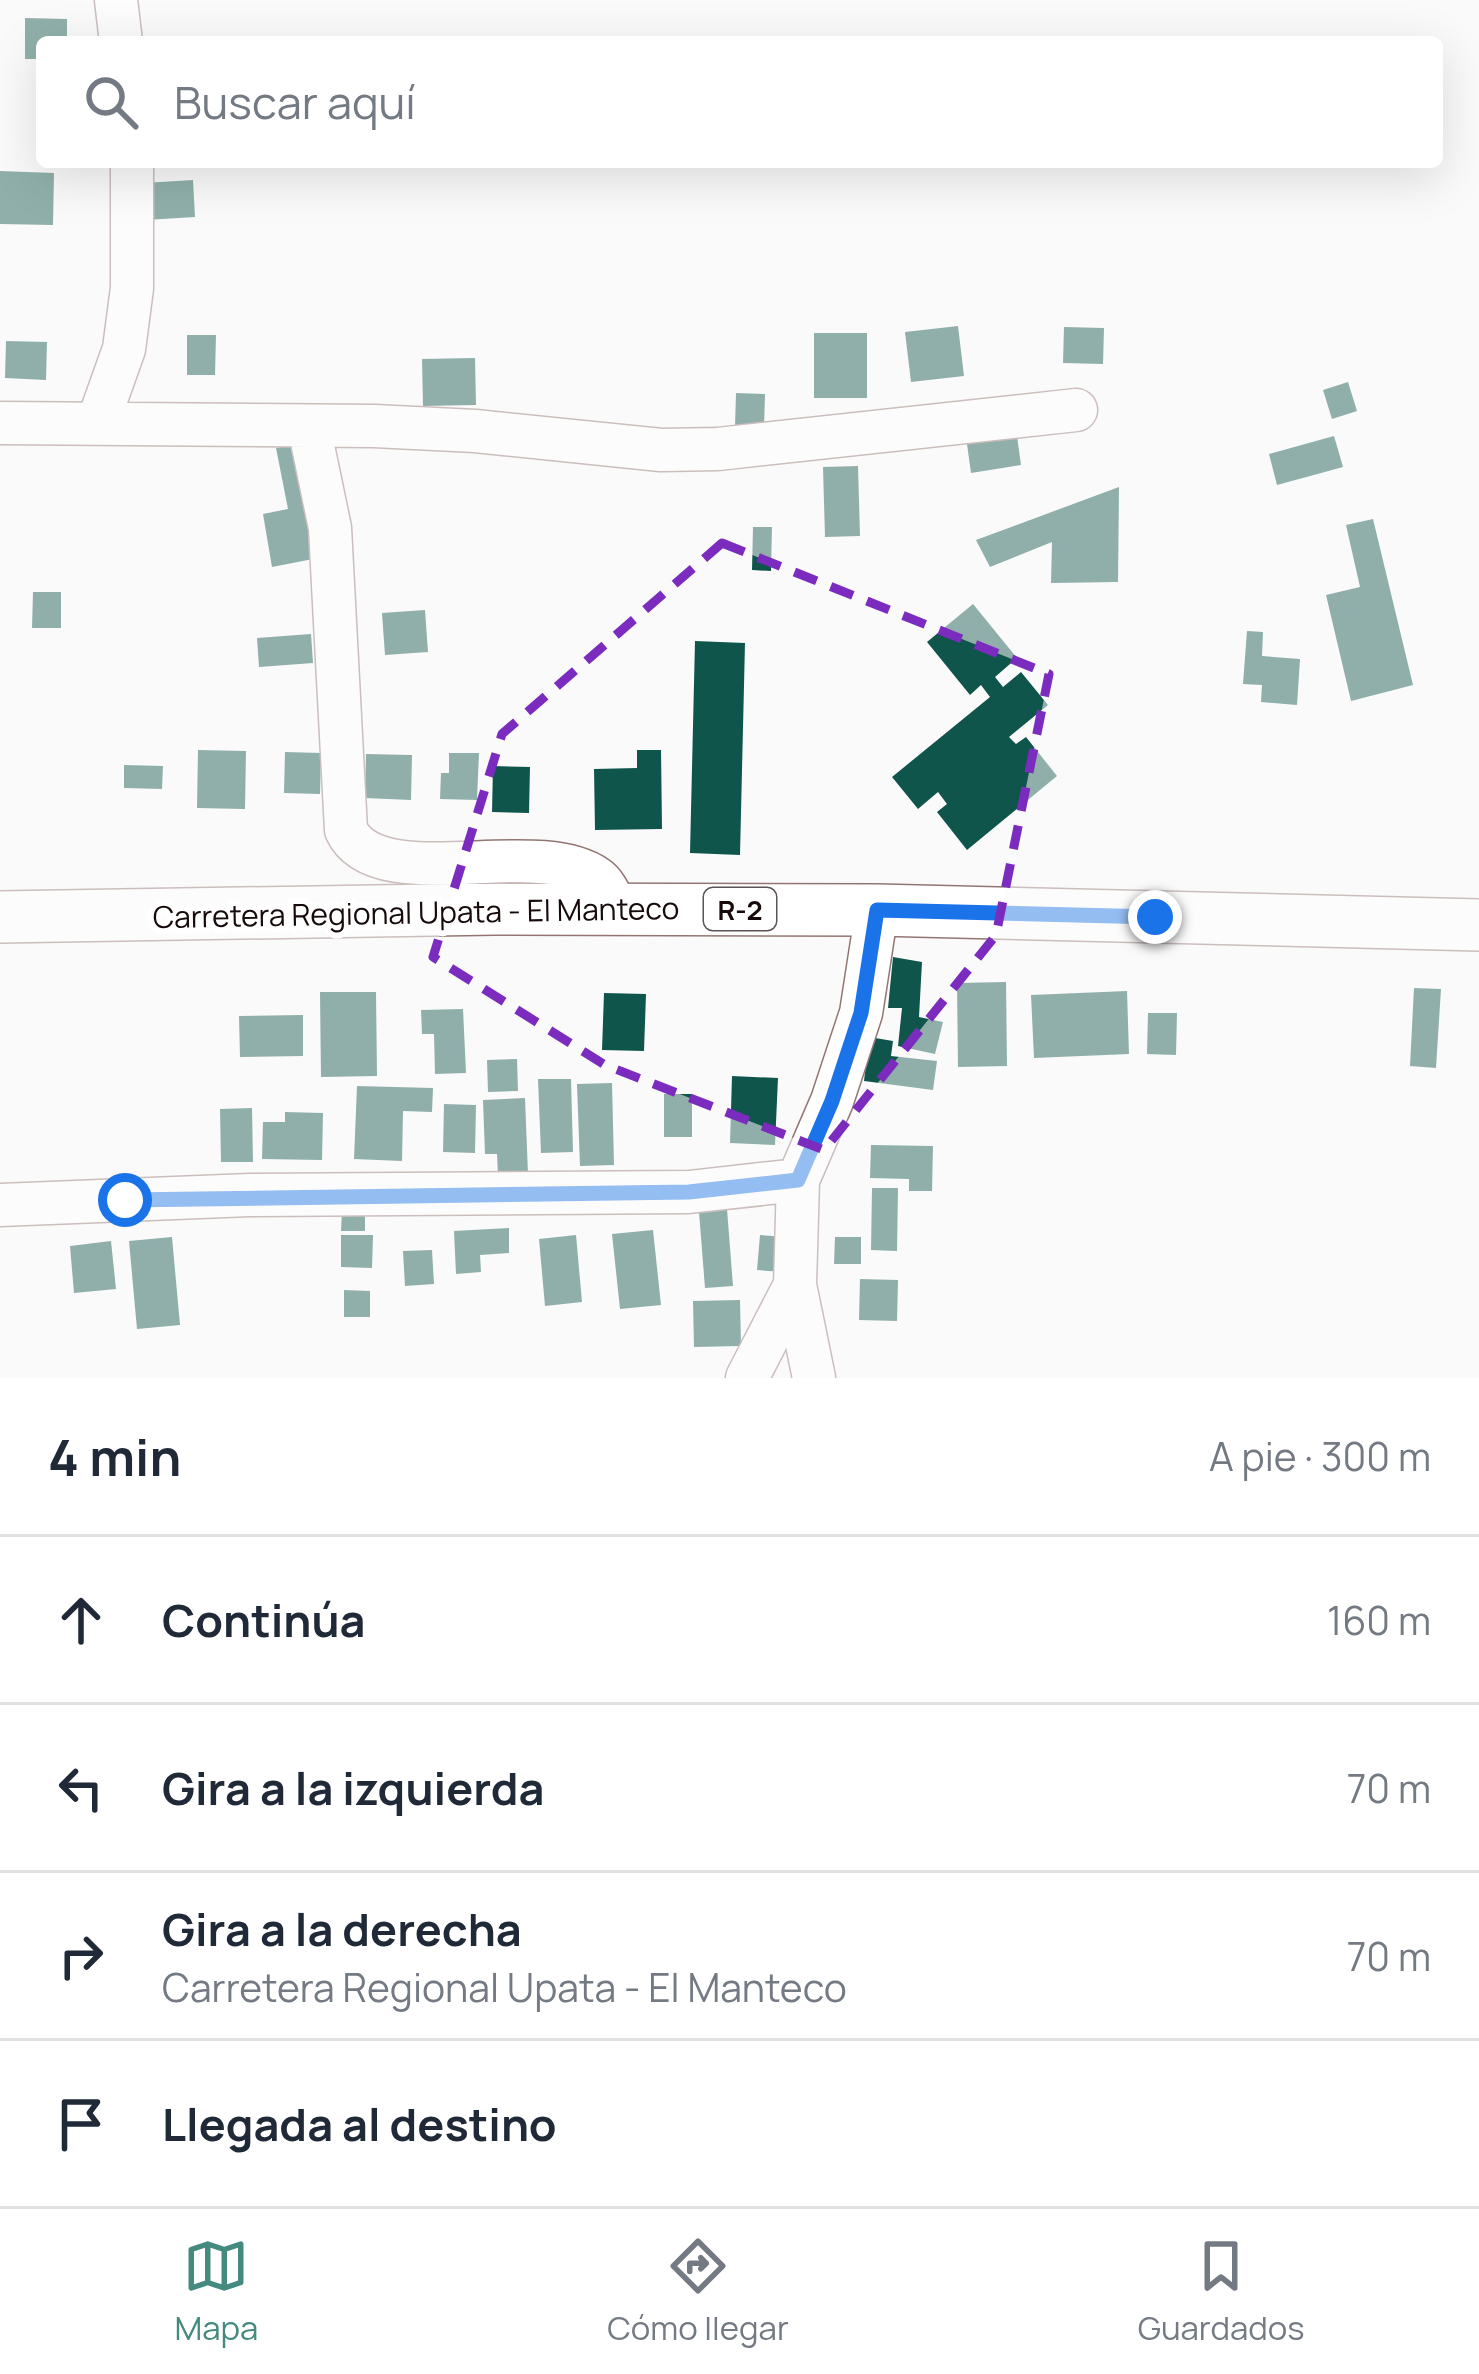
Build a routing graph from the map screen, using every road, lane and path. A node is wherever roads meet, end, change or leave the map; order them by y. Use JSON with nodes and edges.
{"nodes":[{"id":1,"x":116,"y":0,"type":"edge"},
{"id":2,"x":120,"y":36,"type":"edge"},
{"id":3,"x":132,"y":168,"type":"edge"},
{"id":4,"x":1076,"y":410,"type":"dead end"},
{"id":5,"x":98,"y":422,"type":"junction"},
{"id":6,"x":0,"y":423,"type":"edge"},
{"id":7,"x":309,"y":427,"type":"junction"},
{"id":8,"x":618,"y":909,"type":"junction"},
{"id":9,"x":877,"y":910,"type":"junction"},
{"id":10,"x":0,"y":916,"type":"edge"},
{"id":11,"x":1479,"y":925,"type":"edge"},
{"id":12,"x":798,"y":1180,"type":"junction"},
{"id":13,"x":0,"y":1205,"type":"edge"},
{"id":14,"x":795,"y":1285,"type":"junction"},
{"id":15,"x":747,"y":1378,"type":"edge"},
{"id":16,"x":814,"y":1378,"type":"edge"}],
"edges":[{"from":1,"to":2,"type":"street"},
{"from":3,"to":5,"type":"street"},
{"from":4,"to":7,"type":"street"},
{"from":5,"to":6,"type":"street"},
{"from":5,"to":7,"type":"street"},
{"from":7,"to":8,"type":"street"},
{"from":8,"to":9,"type":"main road","name":"Carretera Regional Upata - El Manteco","number":"R-2"},
{"from":8,"to":10,"type":"main road","name":"Carretera Regional Upata - El Manteco","number":"R-2"},
{"from":9,"to":11,"type":"main road","name":"Carretera Regional Upata - El Manteco","number":"R-2"},
{"from":9,"to":12,"type":"street"},
{"from":12,"to":13,"type":"street"},
{"from":12,"to":14,"type":"street"},
{"from":14,"to":15,"type":"street"},
{"from":14,"to":16,"type":"street"}]}
